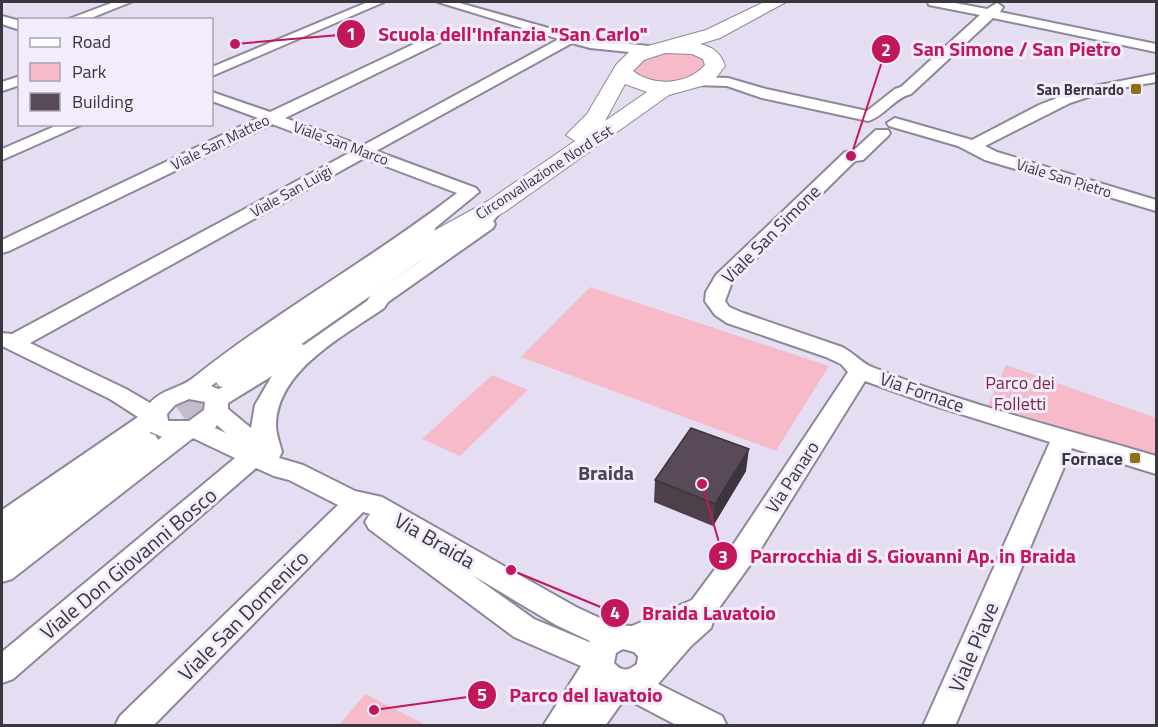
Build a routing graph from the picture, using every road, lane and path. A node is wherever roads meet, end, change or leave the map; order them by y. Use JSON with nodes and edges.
{"nodes":[{"id":1,"x":124,"y":2,"type":"edge"},
{"id":2,"x":378,"y":2,"type":"edge"},
{"id":3,"x":427,"y":2,"type":"edge"},
{"id":4,"x":444,"y":2,"type":"edge"},
{"id":5,"x":777,"y":2,"type":"edge"},
{"id":6,"x":796,"y":2,"type":"edge"},
{"id":7,"x":934,"y":2,"type":"edge"},
{"id":8,"x":993,"y":5,"type":"edge"},
{"id":9,"x":476,"y":13,"type":"junction"},
{"id":10,"x":78,"y":18,"type":"edge"},
{"id":11,"x":2,"y":20,"type":"edge"},
{"id":12,"x":18,"y":25,"type":"edge"},
{"id":13,"x":1156,"y":37,"type":"edge"},
{"id":14,"x":438,"y":38,"type":"dead end"},
{"id":15,"x":570,"y":39,"type":"junction"},
{"id":16,"x":590,"y":44,"type":"junction"},
{"id":17,"x":672,"y":47,"type":"junction"},
{"id":18,"x":1156,"y":48,"type":"edge"},
{"id":19,"x":649,"y":50,"type":"junction"},
{"id":20,"x":715,"y":63,"type":"junction"},
{"id":21,"x":624,"y":68,"type":"junction"},
{"id":22,"x":213,"y":72,"type":"edge"},
{"id":23,"x":1156,"y":78,"type":"edge"},
{"id":24,"x":18,"y":81,"type":"edge"},
{"id":25,"x":686,"y":84,"type":"junction"},
{"id":26,"x":2,"y":87,"type":"edge"},
{"id":27,"x":768,"y":93,"type":"junction"},
{"id":28,"x":213,"y":96,"type":"edge"},
{"id":29,"x":271,"y":117,"type":"junction"},
{"id":30,"x":877,"y":124,"type":"junction"},
{"id":31,"x":70,"y":126,"type":"edge"},
{"id":32,"x":973,"y":149,"type":"junction"},
{"id":33,"x":365,"y":151,"type":"junction"},
{"id":34,"x":2,"y":155,"type":"edge"},
{"id":35,"x":482,"y":199,"type":"junction"},
{"id":36,"x":1156,"y":206,"type":"edge"},
{"id":37,"x":411,"y":246,"type":"junction"},
{"id":38,"x":2,"y":247,"type":"edge"},
{"id":39,"x":378,"y":299,"type":"junction"},
{"id":40,"x":9,"y":347,"type":"edge"},
{"id":41,"x":860,"y":371,"type":"junction"},
{"id":42,"x":96,"y":383,"type":"junction"},
{"id":43,"x":191,"y":391,"type":"junction"},
{"id":44,"x":221,"y":397,"type":"junction"},
{"id":45,"x":147,"y":424,"type":"junction"},
{"id":46,"x":191,"y":429,"type":"junction"},
{"id":47,"x":1064,"y":437,"type":"junction"},
{"id":48,"x":262,"y":454,"type":"junction"},
{"id":49,"x":1156,"y":465,"type":"edge"},
{"id":50,"x":352,"y":501,"type":"junction"},
{"id":51,"x":2,"y":523,"type":"edge"},
{"id":52,"x":2,"y":546,"type":"edge"},
{"id":53,"x":2,"y":571,"type":"edge"},
{"id":54,"x":624,"y":664,"type":"junction"},
{"id":55,"x":2,"y":670,"type":"edge"},
{"id":56,"x":710,"y":725,"type":"edge"},
{"id":57,"x":131,"y":726,"type":"edge"},
{"id":58,"x":559,"y":726,"type":"edge"},
{"id":59,"x":585,"y":726,"type":"edge"},
{"id":60,"x":939,"y":726,"type":"edge"}],
"edges":[{"from":1,"to":10,"type":"street"},
{"from":2,"to":22,"type":"street"},
{"from":3,"to":9,"type":"street"},
{"from":4,"to":9,"type":"street"},
{"from":5,"to":17,"type":"main road"},
{"from":6,"to":20,"type":"main road"},
{"from":7,"to":8,"type":"street"},
{"from":8,"to":13,"type":"street"},
{"from":8,"to":18,"type":"street"},
{"from":8,"to":30,"type":"street","name":"Viale San Simone"},
{"from":9,"to":15,"type":"street"},
{"from":11,"to":12,"type":"street"},
{"from":14,"to":29,"type":"street","name":"Viale San Matteo"},
{"from":15,"to":16,"type":"street"},
{"from":15,"to":33,"type":"street","name":"Viale San Luigi"},
{"from":16,"to":19,"type":"street"},
{"from":16,"to":21,"type":"street"},
{"from":17,"to":19,"type":"main road"},
{"from":17,"to":20,"type":"main road"},
{"from":19,"to":21,"type":"main road"},
{"from":20,"to":25,"type":"main road","name":"Circonvallazione Nord Est"},
{"from":20,"to":27,"type":"street","name":"Viale San Pietro"},
{"from":21,"to":25,"type":"main road"},
{"from":21,"to":35,"type":"main road","name":"Circonvallazione Nord Est"},
{"from":23,"to":32,"type":"street"},
{"from":24,"to":26,"type":"street"},
{"from":25,"to":27,"type":"street","name":"Viale San Pietro"},
{"from":25,"to":35,"type":"main road","name":"Circonvallazione Nord Est"},
{"from":27,"to":30,"type":"street","name":"Viale San Pietro"},
{"from":28,"to":29,"type":"street","name":"Viale San Marco"},
{"from":29,"to":33,"type":"street","name":"Viale San Marco"},
{"from":29,"to":38,"type":"street","name":"Viale San Matteo"},
{"from":30,"to":32,"type":"street","name":"Viale San Pietro"},
{"from":30,"to":41,"type":"street","name":"Viale San Simone"},
{"from":31,"to":34,"type":"street"},
{"from":32,"to":36,"type":"street","name":"Viale San Pietro"},
{"from":33,"to":35,"type":"street","name":"Viale San Marco"},
{"from":33,"to":40,"type":"street","name":"Viale San Luigi"},
{"from":35,"to":37,"type":"main road","name":"Circonvallazione Nord Est"},
{"from":35,"to":39,"type":"street"},
{"from":37,"to":43,"type":"street"},
{"from":37,"to":44,"type":"main road","name":"Circonvallazione Nord Est"},
{"from":39,"to":44,"type":"street"},
{"from":39,"to":48,"type":"street"},
{"from":40,"to":42,"type":"street","name":"Via Braida"},
{"from":41,"to":47,"type":"street","name":"Via Fornace"},
{"from":41,"to":54,"type":"street","name":"Via Panaro"},
{"from":42,"to":45,"type":"street","name":"Via Braida"},
{"from":42,"to":45,"type":"street","name":"Via Braida"},
{"from":43,"to":44,"type":"street","name":"Via Braida"},
{"from":43,"to":45,"type":"street"},
{"from":44,"to":46,"type":"street"},
{"from":44,"to":48,"type":"street","name":"Via Braida"},
{"from":45,"to":46,"type":"street","name":"Via Braida"},
{"from":45,"to":51,"type":"street"},
{"from":45,"to":52,"type":"main road"},
{"from":46,"to":48,"type":"street","name":"Via Braida"},
{"from":46,"to":53,"type":"street"},
{"from":47,"to":49,"type":"street","name":"Via Fornace"},
{"from":47,"to":60,"type":"street","name":"Viale Piave"},
{"from":48,"to":50,"type":"street","name":"Via Braida"},
{"from":48,"to":55,"type":"street","name":"Viale Don Giovanni Bosco"},
{"from":50,"to":54,"type":"street","name":"Via Braida"},
{"from":50,"to":57,"type":"street","name":"Viale San Domenico"},
{"from":54,"to":56,"type":"street","name":"Via Braida"},
{"from":54,"to":58,"type":"street"},
{"from":54,"to":59,"type":"street"}]}
